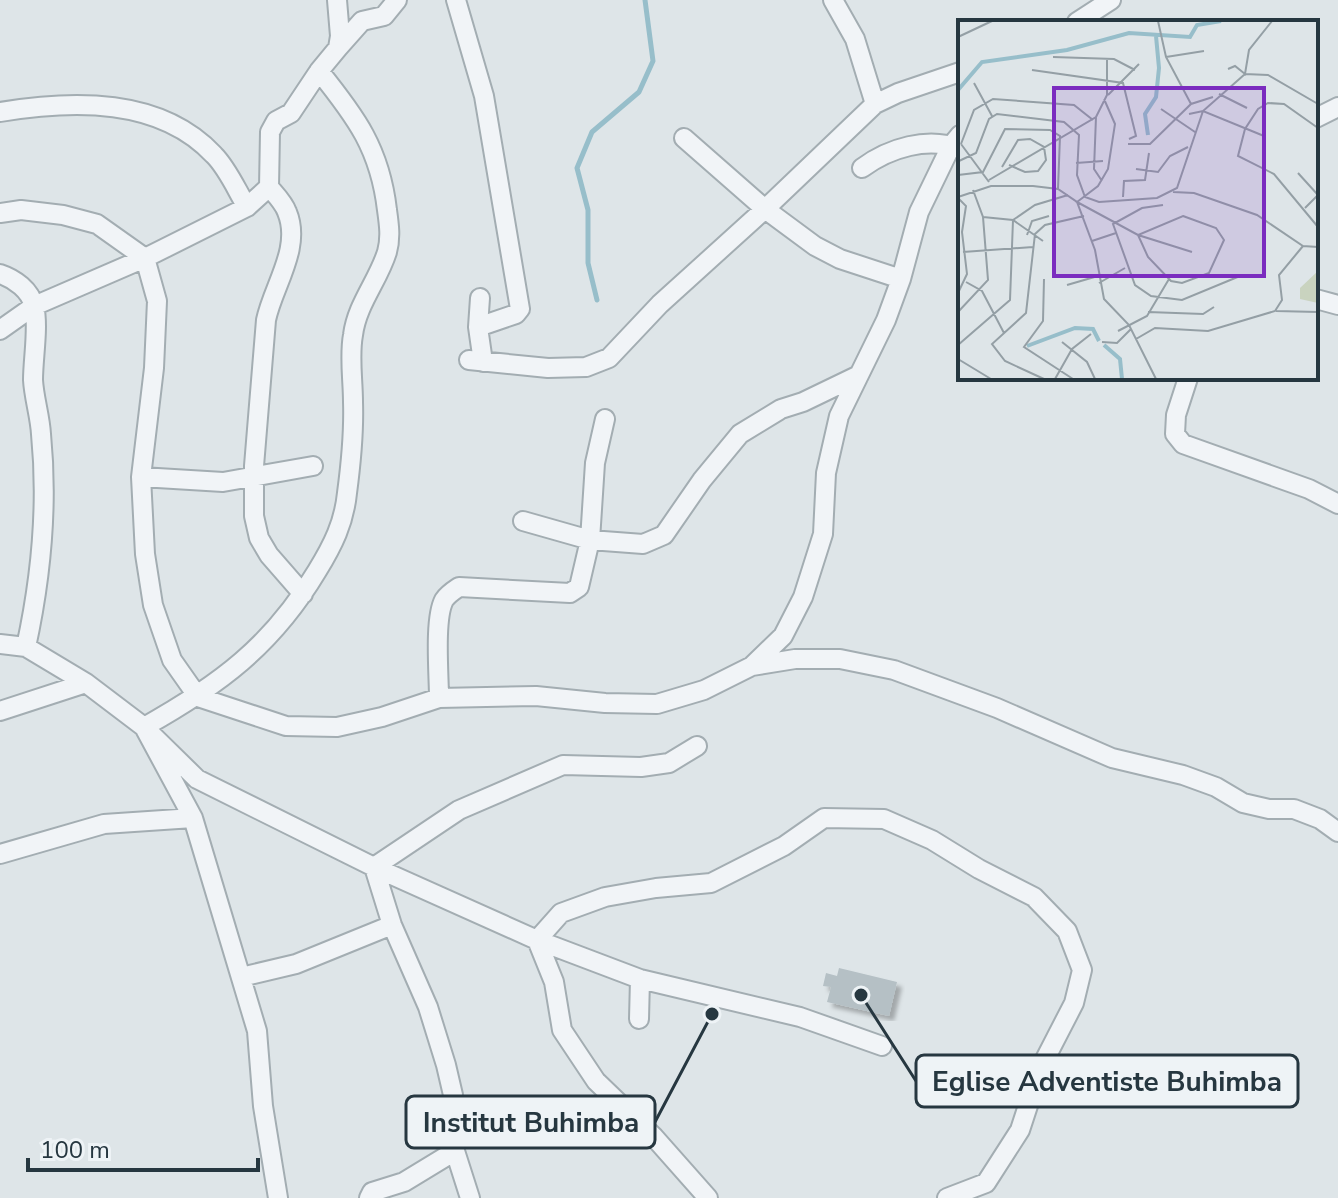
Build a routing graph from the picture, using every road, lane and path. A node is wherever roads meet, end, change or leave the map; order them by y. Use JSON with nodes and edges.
{"nodes":[{"id":1,"x":337,"y":0,"type":"edge"},
{"id":2,"x":397,"y":0,"type":"edge"},
{"id":3,"x":456,"y":0,"type":"edge"},
{"id":4,"x":833,"y":0,"type":"edge"},
{"id":5,"x":1111,"y":0,"type":"edge"},
{"id":6,"x":1080,"y":20,"type":"edge"},
{"id":7,"x":338,"y":48,"type":"junction"},
{"id":8,"x":319,"y":71,"type":"junction"},
{"id":9,"x":958,"y":73,"type":"edge"},
{"id":10,"x":875,"y":104,"type":"junction"},
{"id":11,"x":1338,"y":107,"type":"edge"},
{"id":12,"x":0,"y":112,"type":"edge"},
{"id":13,"x":1318,"y":117,"type":"edge"},
{"id":14,"x":684,"y":138,"type":"dead end"},
{"id":15,"x":957,"y":143,"type":"edge"},
{"id":16,"x":862,"y":168,"type":"dead end"},
{"id":17,"x":269,"y":187,"type":"junction"},
{"id":18,"x":247,"y":207,"type":"junction"},
{"id":19,"x":765,"y":209,"type":"junction"},
{"id":20,"x":0,"y":213,"type":"edge"},
{"id":21,"x":145,"y":258,"type":"junction"},
{"id":22,"x":0,"y":274,"type":"edge"},
{"id":23,"x":901,"y":279,"type":"junction"},
{"id":24,"x":480,"y":298,"type":"dead end"},
{"id":25,"x":1318,"y":300,"type":"edge"},
{"id":26,"x":1338,"y":305,"type":"edge"},
{"id":27,"x":34,"y":306,"type":"junction"},
{"id":28,"x":478,"y":327,"type":"junction"},
{"id":29,"x":0,"y":330,"type":"edge"},
{"id":30,"x":859,"y":375,"type":"junction"},
{"id":31,"x":1187,"y":380,"type":"edge"},
{"id":32,"x":605,"y":419,"type":"dead end"},
{"id":33,"x":313,"y":466,"type":"dead end"},
{"id":34,"x":254,"y":476,"type":"junction"},
{"id":35,"x":141,"y":477,"type":"junction"},
{"id":36,"x":1338,"y":504,"type":"edge"},
{"id":37,"x":523,"y":521,"type":"dead end"},
{"id":38,"x":590,"y":540,"type":"junction"},
{"id":39,"x":303,"y":594,"type":"junction"},
{"id":40,"x":0,"y":644,"type":"edge"},
{"id":41,"x":26,"y":647,"type":"junction"},
{"id":42,"x":752,"y":666,"type":"junction"},
{"id":43,"x":86,"y":683,"type":"junction"},
{"id":44,"x":198,"y":697,"type":"junction"},
{"id":45,"x":439,"y":698,"type":"junction"},
{"id":46,"x":0,"y":711,"type":"edge"},
{"id":47,"x":144,"y":727,"type":"junction"},
{"id":48,"x":697,"y":746,"type":"dead end"},
{"id":49,"x":193,"y":818,"type":"junction"},
{"id":50,"x":1338,"y":832,"type":"edge"},
{"id":51,"x":0,"y":854,"type":"edge"},
{"id":52,"x":374,"y":867,"type":"junction"},
{"id":53,"x":392,"y":925,"type":"junction"},
{"id":54,"x":537,"y":940,"type":"junction"},
{"id":55,"x":241,"y":977,"type":"junction"},
{"id":56,"x":640,"y":979,"type":"junction"},
{"id":57,"x":639,"y":1019,"type":"dead end"},
{"id":58,"x":882,"y":1046,"type":"dead end"},
{"id":59,"x":455,"y":1151,"type":"junction"},
{"id":60,"x":278,"y":1198,"type":"edge"},
{"id":61,"x":369,"y":1198,"type":"edge"},
{"id":62,"x":470,"y":1198,"type":"edge"},
{"id":63,"x":708,"y":1198,"type":"edge"},
{"id":64,"x":947,"y":1198,"type":"edge"}],
"edges":[{"from":1,"to":7,"type":"street"},
{"from":2,"to":7,"type":"street"},
{"from":3,"to":28,"type":"street"},
{"from":4,"to":10,"type":"street"},
{"from":5,"to":6,"type":"street"},
{"from":7,"to":8,"type":"street"},
{"from":8,"to":17,"type":"street"},
{"from":8,"to":39,"type":"street"},
{"from":9,"to":10,"type":"street"},
{"from":10,"to":19,"type":"street"},
{"from":11,"to":13,"type":"street"},
{"from":12,"to":18,"type":"street"},
{"from":14,"to":19,"type":"street"},
{"from":15,"to":16,"type":"street"},
{"from":15,"to":23,"type":"street"},
{"from":17,"to":18,"type":"street"},
{"from":17,"to":34,"type":"street"},
{"from":18,"to":21,"type":"street"},
{"from":19,"to":23,"type":"street"},
{"from":19,"to":28,"type":"street"},
{"from":20,"to":21,"type":"street"},
{"from":21,"to":27,"type":"street"},
{"from":21,"to":35,"type":"street"},
{"from":22,"to":27,"type":"street"},
{"from":23,"to":30,"type":"street"},
{"from":24,"to":28,"type":"street"},
{"from":25,"to":26,"type":"street"},
{"from":27,"to":29,"type":"street"},
{"from":27,"to":41,"type":"street"},
{"from":30,"to":38,"type":"street"},
{"from":30,"to":42,"type":"street"},
{"from":31,"to":36,"type":"street"},
{"from":32,"to":38,"type":"street"},
{"from":33,"to":34,"type":"street"},
{"from":34,"to":35,"type":"street"},
{"from":34,"to":39,"type":"street"},
{"from":35,"to":44,"type":"street"},
{"from":37,"to":38,"type":"street"},
{"from":38,"to":45,"type":"street"},
{"from":39,"to":44,"type":"street"},
{"from":40,"to":41,"type":"street"},
{"from":41,"to":43,"type":"street"},
{"from":42,"to":45,"type":"street"},
{"from":42,"to":50,"type":"street"},
{"from":43,"to":46,"type":"street"},
{"from":43,"to":47,"type":"street"},
{"from":44,"to":45,"type":"street"},
{"from":44,"to":47,"type":"street"},
{"from":47,"to":49,"type":"street"},
{"from":47,"to":52,"type":"street"},
{"from":48,"to":52,"type":"street"},
{"from":49,"to":51,"type":"street"},
{"from":49,"to":55,"type":"street"},
{"from":52,"to":53,"type":"street"},
{"from":52,"to":54,"type":"street"},
{"from":53,"to":55,"type":"street"},
{"from":53,"to":59,"type":"street"},
{"from":54,"to":56,"type":"street"},
{"from":54,"to":63,"type":"street"},
{"from":54,"to":64,"type":"street"},
{"from":55,"to":60,"type":"street"},
{"from":56,"to":57,"type":"street"},
{"from":56,"to":58,"type":"street"},
{"from":59,"to":61,"type":"street"},
{"from":59,"to":62,"type":"street"}]}
